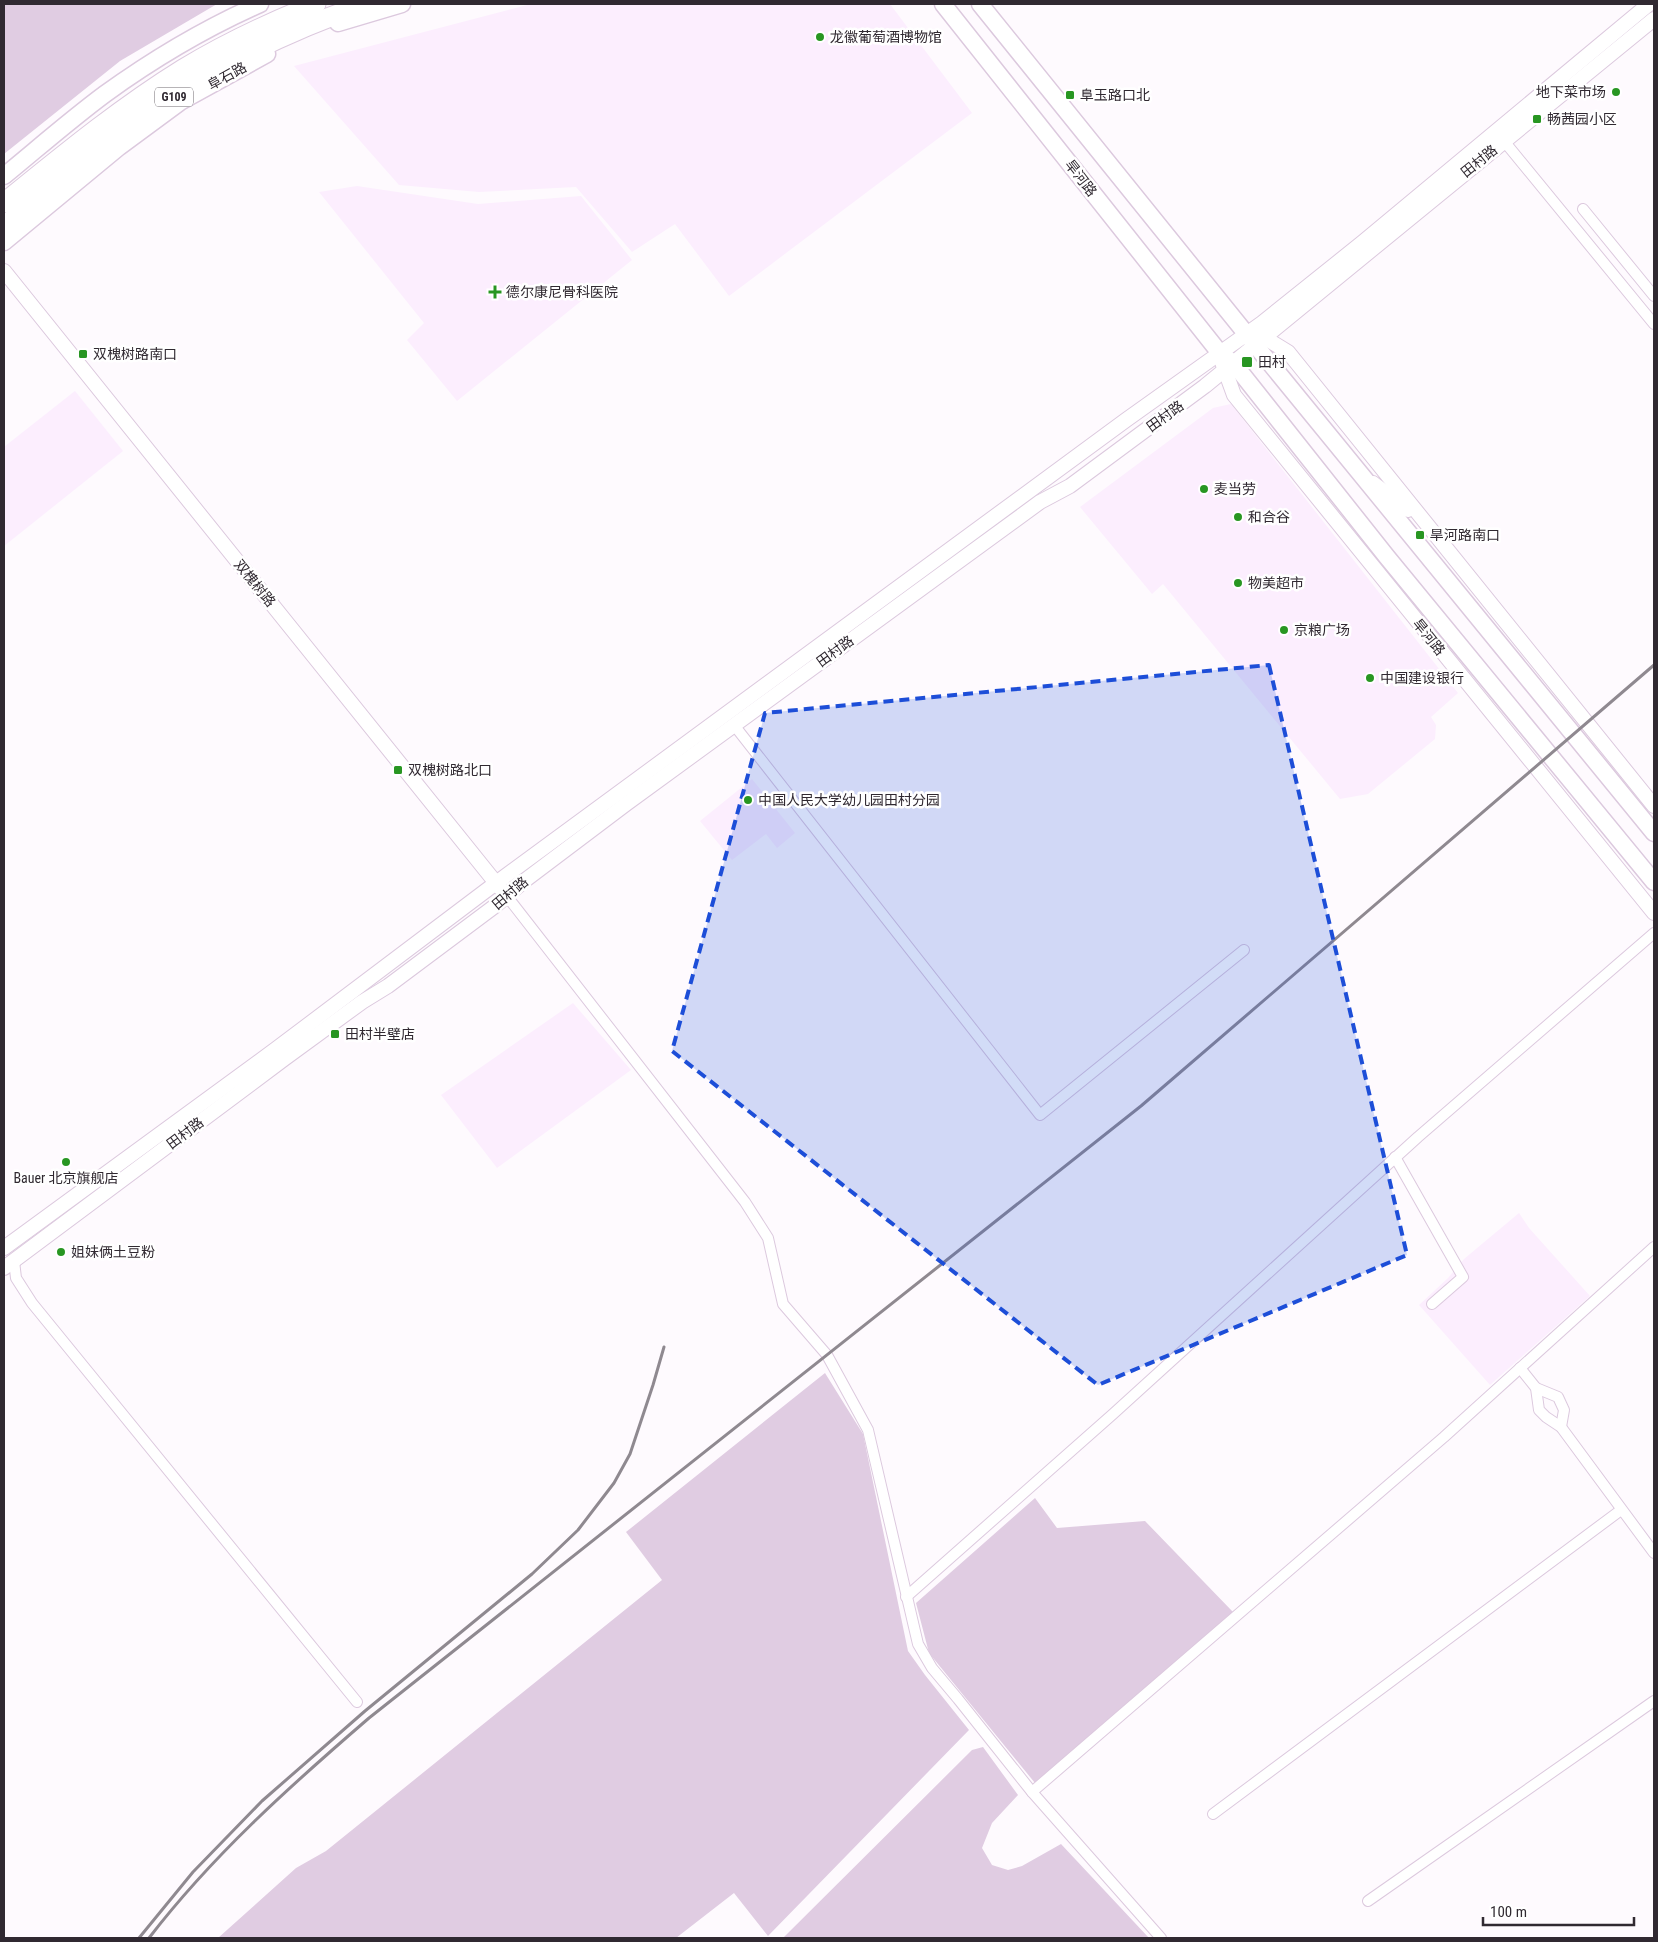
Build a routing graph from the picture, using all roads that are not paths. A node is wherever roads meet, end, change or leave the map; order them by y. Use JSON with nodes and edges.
{"nodes":[{"id":1,"x":260,"y":4,"type":"edge"},
{"id":2,"x":316,"y":4,"type":"edge"},
{"id":3,"x":366,"y":4,"type":"edge"},
{"id":4,"x":402,"y":4,"type":"edge"},
{"id":5,"x":943,"y":4,"type":"edge"},
{"id":6,"x":980,"y":4,"type":"edge"},
{"id":7,"x":1649,"y":4,"type":"edge"},
{"id":8,"x":1654,"y":19,"type":"edge"},
{"id":9,"x":1504,"y":141,"type":"junction"},
{"id":10,"x":4,"y":176,"type":"edge"},
{"id":11,"x":4,"y":203,"type":"edge"},
{"id":12,"x":1583,"y":209,"type":"dead end"},
{"id":13,"x":4,"y":226,"type":"edge"},
{"id":14,"x":4,"y":242,"type":"edge"},
{"id":15,"x":4,"y":271,"type":"edge"},
{"id":16,"x":1654,"y":296,"type":"edge"},
{"id":17,"x":1654,"y":324,"type":"edge"},
{"id":18,"x":1256,"y":339,"type":"junction"},
{"id":19,"x":1219,"y":352,"type":"junction"},
{"id":20,"x":1228,"y":367,"type":"junction"},
{"id":21,"x":1362,"y":474,"type":"junction"},
{"id":22,"x":1331,"y":485,"type":"junction"},
{"id":23,"x":1426,"y":524,"type":"junction"},
{"id":24,"x":1366,"y":560,"type":"junction"},
{"id":25,"x":734,"y":725,"type":"junction"},
{"id":26,"x":1654,"y":806,"type":"edge"},
{"id":27,"x":1654,"y":833,"type":"edge"},
{"id":28,"x":496,"y":882,"type":"junction"},
{"id":29,"x":1654,"y":882,"type":"edge"},
{"id":30,"x":506,"y":895,"type":"junction"},
{"id":31,"x":1654,"y":913,"type":"edge"},
{"id":32,"x":1654,"y":932,"type":"edge"},
{"id":33,"x":1244,"y":950,"type":"dead end"},
{"id":34,"x":1395,"y":1157,"type":"junction"},
{"id":35,"x":5,"y":1245,"type":"edge"},
{"id":36,"x":1654,"y":1247,"type":"edge"},
{"id":37,"x":9,"y":1264,"type":"edge"},
{"id":38,"x":1432,"y":1304,"type":"dead end"},
{"id":39,"x":1520,"y":1368,"type":"junction"},
{"id":40,"x":1536,"y":1388,"type":"junction"},
{"id":41,"x":1561,"y":1427,"type":"junction"},
{"id":42,"x":1621,"y":1510,"type":"junction"},
{"id":43,"x":1654,"y":1553,"type":"edge"},
{"id":44,"x":906,"y":1597,"type":"junction"},
{"id":45,"x":1654,"y":1701,"type":"edge"},
{"id":46,"x":357,"y":1702,"type":"dead end"},
{"id":47,"x":1032,"y":1792,"type":"junction"},
{"id":48,"x":1213,"y":1814,"type":"dead end"},
{"id":49,"x":1368,"y":1901,"type":"dead end"},
{"id":50,"x":1161,"y":1938,"type":"edge"}],
"edges":[{"from":1,"to":10,"type":"main road"},
{"from":2,"to":11,"type":"highway","name":"阜石路","number":"G109"},
{"from":3,"to":13,"type":"highway","name":"阜石路","number":"G109"},
{"from":4,"to":14,"type":"main road","name":"阜石路"},
{"from":5,"to":19,"type":"main road","name":"旱河路"},
{"from":6,"to":18,"type":"main road"},
{"from":7,"to":18,"type":"main road","name":"田村路"},
{"from":8,"to":9,"type":"main road","name":"田村路"},
{"from":9,"to":17,"type":"street"},
{"from":9,"to":18,"type":"main road","name":"田村路"},
{"from":12,"to":16,"type":"street"},
{"from":15,"to":28,"type":"main road","name":"双槐树路"},
{"from":18,"to":19,"type":"main road","name":"田村路"},
{"from":18,"to":20,"type":"main road","name":"田村路"},
{"from":18,"to":21,"type":"main road"},
{"from":18,"to":23,"type":"main road"},
{"from":19,"to":20,"type":"main road","name":"旱河路"},
{"from":19,"to":28,"type":"main road","name":"田村路"},
{"from":20,"to":22,"type":"main road","name":"旱河路"},
{"from":20,"to":24,"type":"main road","name":"旱河路"},
{"from":20,"to":25,"type":"main road","name":"田村路"},
{"from":21,"to":23,"type":"main road"},
{"from":21,"to":27,"type":"main road"},
{"from":22,"to":24,"type":"main road"},
{"from":22,"to":29,"type":"main road","name":"旱河路"},
{"from":23,"to":26,"type":"main road"},
{"from":24,"to":31,"type":"main road","name":"旱河路"},
{"from":25,"to":30,"type":"main road","name":"田村路"},
{"from":25,"to":33,"type":"street"},
{"from":28,"to":30,"type":"main road","name":"双槐树路"},
{"from":28,"to":35,"type":"main road","name":"田村路"},
{"from":30,"to":37,"type":"main road","name":"田村路"},
{"from":30,"to":44,"type":"street"},
{"from":32,"to":34,"type":"street"},
{"from":34,"to":38,"type":"street"},
{"from":34,"to":44,"type":"street"},
{"from":35,"to":37,"type":"main road"},
{"from":36,"to":39,"type":"street"},
{"from":37,"to":46,"type":"street"},
{"from":39,"to":40,"type":"street"},
{"from":39,"to":47,"type":"street"},
{"from":40,"to":41,"type":"street"},
{"from":40,"to":41,"type":"street"},
{"from":41,"to":42,"type":"street"},
{"from":42,"to":43,"type":"street"},
{"from":42,"to":48,"type":"street"},
{"from":44,"to":47,"type":"street"},
{"from":45,"to":49,"type":"street"},
{"from":47,"to":50,"type":"street"}]}
